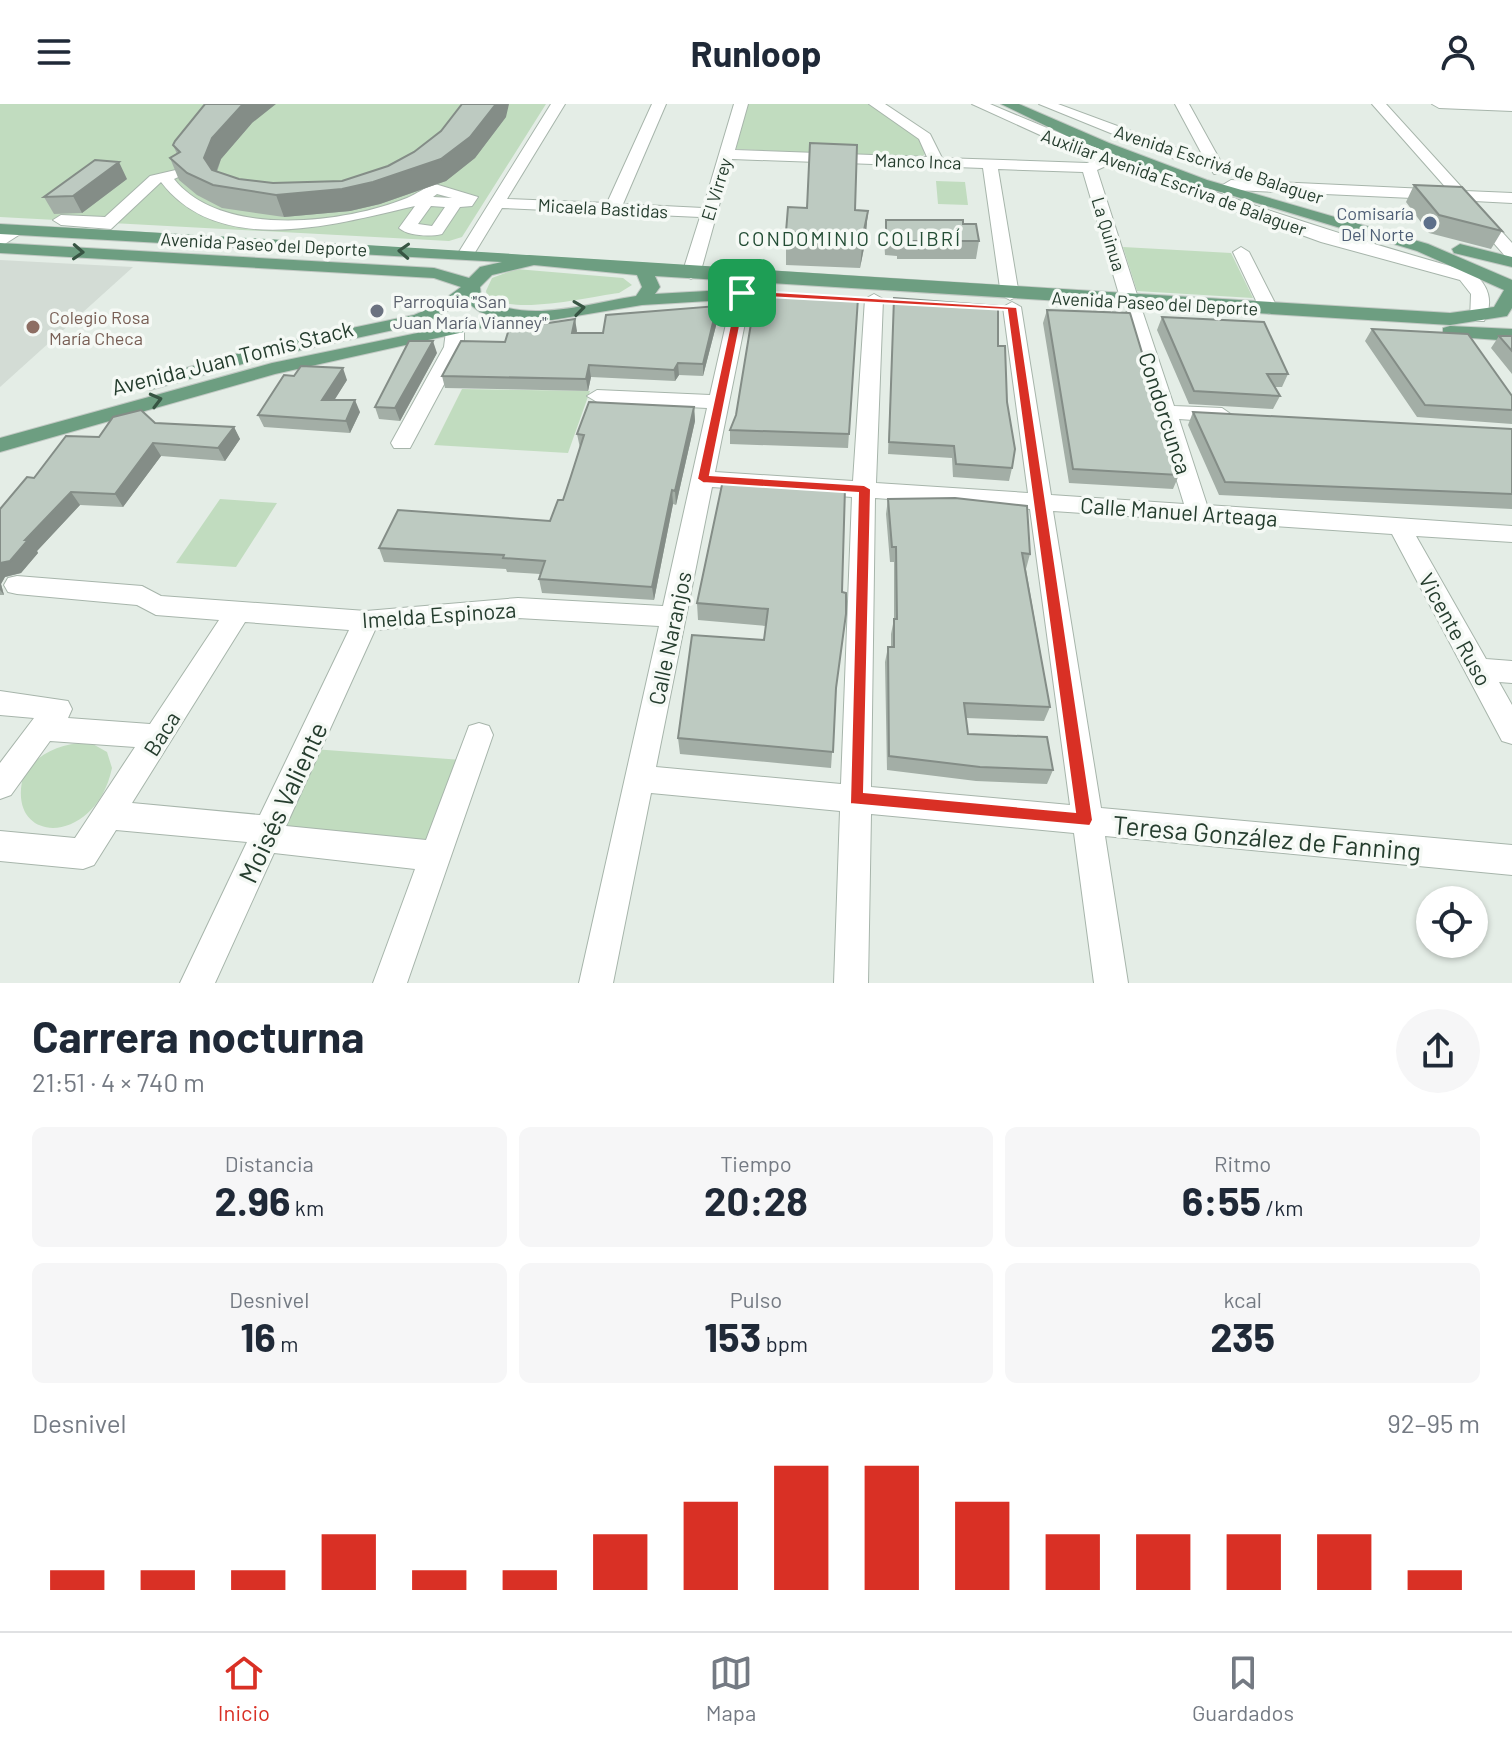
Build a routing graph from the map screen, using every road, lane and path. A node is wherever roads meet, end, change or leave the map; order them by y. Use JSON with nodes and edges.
{"nodes":[{"id":1,"x":558,"y":104,"type":"edge"},
{"id":2,"x":571,"y":104,"type":"edge"},
{"id":3,"x":659,"y":104,"type":"edge"},
{"id":4,"x":741,"y":104,"type":"edge"},
{"id":5,"x":876,"y":104,"type":"edge"},
{"id":6,"x":979,"y":104,"type":"edge"},
{"id":7,"x":1008,"y":104,"type":"edge"},
{"id":8,"x":1024,"y":104,"type":"edge"},
{"id":9,"x":1182,"y":104,"type":"edge"},
{"id":10,"x":1379,"y":104,"type":"edge"},
{"id":11,"x":1439,"y":104,"type":"edge"},
{"id":12,"x":1512,"y":107,"type":"edge"},
{"id":13,"x":1051,"y":110,"type":"edge"},
{"id":14,"x":727,"y":154,"type":"junction"},
{"id":15,"x":1107,"y":160,"type":"junction"},
{"id":16,"x":936,"y":162,"type":"junction"},
{"id":17,"x":990,"y":164,"type":"junction"},
{"id":18,"x":1214,"y":165,"type":"junction"},
{"id":19,"x":1089,"y":168,"type":"junction"},
{"id":20,"x":1227,"y":187,"type":"junction"},
{"id":21,"x":1462,"y":196,"type":"junction"},
{"id":22,"x":1512,"y":198,"type":"edge"},
{"id":23,"x":420,"y":201,"type":"junction"},
{"id":24,"x":504,"y":204,"type":"junction"},
{"id":25,"x":613,"y":208,"type":"junction"},
{"id":26,"x":709,"y":213,"type":"junction"},
{"id":27,"x":61,"y":220,"type":"dead end"},
{"id":28,"x":8,"y":230,"type":"edge"},
{"id":29,"x":0,"y":245,"type":"edge"},
{"id":30,"x":1241,"y":252,"type":"dead end"},
{"id":31,"x":1512,"y":253,"type":"edge"},
{"id":32,"x":474,"y":255,"type":"junction"},
{"id":33,"x":529,"y":261,"type":"junction"},
{"id":34,"x":1512,"y":262,"type":"edge"},
{"id":35,"x":644,"y":270,"type":"junction"},
{"id":36,"x":691,"y":274,"type":"junction"},
{"id":37,"x":454,"y":276,"type":"junction"},
{"id":38,"x":471,"y":287,"type":"junction"},
{"id":39,"x":1511,"y":289,"type":"edge"},
{"id":40,"x":742,"y":293,"type":"junction"},
{"id":41,"x":874,"y":299,"type":"junction"},
{"id":42,"x":642,"y":300,"type":"junction"},
{"id":43,"x":1011,"y":301,"type":"junction"},
{"id":44,"x":1132,"y":307,"type":"junction"},
{"id":45,"x":1269,"y":309,"type":"junction"},
{"id":46,"x":525,"y":316,"type":"junction"},
{"id":47,"x":1477,"y":317,"type":"junction"},
{"id":48,"x":455,"y":331,"type":"junction"},
{"id":49,"x":1463,"y":333,"type":"junction"},
{"id":50,"x":1512,"y":335,"type":"edge"},
{"id":51,"x":1479,"y":355,"type":"edge"},
{"id":52,"x":597,"y":396,"type":"dead end"},
{"id":53,"x":719,"y":402,"type":"junction"},
{"id":54,"x":1166,"y":412,"type":"junction"},
{"id":55,"x":1240,"y":417,"type":"edge"},
{"id":56,"x":0,"y":428,"type":"edge"},
{"id":57,"x":402,"y":443,"type":"dead end"},
{"id":58,"x":0,"y":445,"type":"edge"},
{"id":59,"x":703,"y":479,"type":"junction"},
{"id":60,"x":864,"y":489,"type":"junction"},
{"id":61,"x":1041,"y":502,"type":"junction"},
{"id":62,"x":1198,"y":512,"type":"junction"},
{"id":63,"x":1399,"y":526,"type":"junction"},
{"id":64,"x":1512,"y":534,"type":"edge"},
{"id":65,"x":17,"y":585,"type":"dead end"},
{"id":66,"x":238,"y":611,"type":"junction"},
{"id":67,"x":673,"y":617,"type":"junction"},
{"id":68,"x":366,"y":621,"type":"junction"},
{"id":69,"x":1479,"y":669,"type":"junction"},
{"id":70,"x":1512,"y":672,"type":"edge"},
{"id":71,"x":0,"y":703,"type":"edge"},
{"id":72,"x":51,"y":718,"type":"junction"},
{"id":73,"x":1512,"y":732,"type":"edge"},
{"id":74,"x":479,"y":735,"type":"dead end"},
{"id":75,"x":158,"y":737,"type":"junction"},
{"id":76,"x":639,"y":779,"type":"junction"},
{"id":77,"x":0,"y":786,"type":"edge"},
{"id":78,"x":856,"y":799,"type":"junction"},
{"id":79,"x":108,"y":815,"type":"junction"},
{"id":80,"x":1084,"y":820,"type":"junction"},
{"id":81,"x":267,"y":834,"type":"junction"},
{"id":82,"x":0,"y":846,"type":"edge"},
{"id":83,"x":436,"y":856,"type":"junction"},
{"id":84,"x":1512,"y":860,"type":"edge"},
{"id":85,"x":197,"y":983,"type":"edge"},
{"id":86,"x":390,"y":983,"type":"edge"},
{"id":87,"x":596,"y":983,"type":"edge"},
{"id":88,"x":851,"y":983,"type":"edge"},
{"id":89,"x":1111,"y":983,"type":"edge"}],
"edges":[{"from":1,"to":24,"type":"street"},
{"from":2,"to":24,"type":"street"},
{"from":3,"to":25,"type":"street"},
{"from":4,"to":14,"type":"street","name":"El Virrey"},
{"from":5,"to":16,"type":"street"},
{"from":6,"to":15,"type":"street","name":"Auxiliar Avenida Escriva de Balaguer"},
{"from":7,"to":20,"type":"main road","name":"Avenida Escrivá de Balaguer"},
{"from":8,"to":13,"type":"main road","name":"Avenida Escrivá de Balaguer"},
{"from":9,"to":18,"type":"street"},
{"from":10,"to":21,"type":"street"},
{"from":11,"to":12,"type":"street"},
{"from":13,"to":18,"type":"street"},
{"from":13,"to":20,"type":"main road","name":"Avenida Escrivá de Balaguer"},
{"from":14,"to":16,"type":"street","name":"Manco Inca"},
{"from":14,"to":26,"type":"street","name":"El Virrey"},
{"from":15,"to":19,"type":"street","name":"Manco Inca"},
{"from":15,"to":47,"type":"street","name":"Auxiliar Avenida Escriva de Balaguer"},
{"from":16,"to":17,"type":"street","name":"Manco Inca"},
{"from":17,"to":19,"type":"street","name":"Manco Inca"},
{"from":17,"to":43,"type":"street"},
{"from":18,"to":20,"type":"street"},
{"from":19,"to":44,"type":"street","name":"La Quinua"},
{"from":20,"to":21,"type":"street"},
{"from":20,"to":34,"type":"main road","name":"Avenida Escrivá de Balaguer"},
{"from":20,"to":39,"type":"main road","name":"Avenida Escrivá de Balaguer"},
{"from":21,"to":22,"type":"street"},
{"from":21,"to":31,"type":"street"},
{"from":23,"to":23,"type":"street"},
{"from":23,"to":27,"type":"street"},
{"from":24,"to":25,"type":"street","name":"Micaela Bastidas"},
{"from":24,"to":32,"type":"street"},
{"from":25,"to":26,"type":"street","name":"Micaela Bastidas"},
{"from":26,"to":36,"type":"street","name":"El Virrey"},
{"from":28,"to":29,"type":"street"},
{"from":32,"to":28,"type":"main road","name":"Avenida Paseo del Deporte","one_way":true},
{"from":29,"to":37,"type":"main road","name":"Avenida Paseo del Deporte","one_way":true},
{"from":30,"to":45,"type":"street"},
{"from":32,"to":33,"type":"main road","name":"Avenida Paseo del Deporte"},
{"from":32,"to":37,"type":"main road"},
{"from":33,"to":35,"type":"main road","name":"Avenida Paseo del Deporte"},
{"from":33,"to":38,"type":"main road","name":"Avenida Juan Tomis Stack"},
{"from":35,"to":36,"type":"main road","name":"Avenida Paseo del Deporte"},
{"from":35,"to":42,"type":"main road"},
{"from":36,"to":43,"type":"main road","name":"Avenida Paseo del Deporte"},
{"from":37,"to":38,"type":"main road","name":"Avenida Paseo del Deporte"},
{"from":38,"to":46,"type":"main road","name":"Avenida Paseo del Deporte"},
{"from":38,"to":56,"type":"main road","name":"Avenida Juan Tomis Stack"},
{"from":39,"to":47,"type":"main road","name":"Avenida Paseo del Deporte"},
{"from":40,"to":41,"type":"main road","name":"Avenida Paseo del Deporte"},
{"from":40,"to":42,"type":"main road","name":"Avenida Paseo del Deporte"},
{"from":40,"to":53,"type":"street","name":"Calle Naranjos"},
{"from":41,"to":43,"type":"main road","name":"Avenida Paseo del Deporte"},
{"from":41,"to":60,"type":"street"},
{"from":46,"to":42,"type":"main road","name":"Avenida Paseo del Deporte","one_way":true},
{"from":43,"to":44,"type":"main road","name":"Avenida Paseo del Deporte"},
{"from":43,"to":61,"type":"street"},
{"from":44,"to":45,"type":"main road","name":"Avenida Paseo del Deporte"},
{"from":44,"to":49,"type":"main road","name":"Avenida Paseo del Deporte"},
{"from":44,"to":54,"type":"street","name":"Condorcunca"},
{"from":45,"to":47,"type":"main road","name":"Avenida Paseo del Deporte"},
{"from":46,"to":48,"type":"main road","name":"Avenida Juan Tomis Stack"},
{"from":48,"to":57,"type":"street"},
{"from":58,"to":48,"type":"main road","name":"Avenida Juan Tomis Stack","one_way":true},
{"from":49,"to":50,"type":"main road","name":"Avenida Paseo del Deporte"},
{"from":49,"to":51,"type":"street"},
{"from":52,"to":53,"type":"street"},
{"from":53,"to":59,"type":"street","name":"Calle Naranjos"},
{"from":54,"to":55,"type":"street"},
{"from":54,"to":62,"type":"street","name":"Condorcunca"},
{"from":59,"to":60,"type":"street","name":"Calle Manuel Arteaga"},
{"from":59,"to":67,"type":"street","name":"Calle Naranjos"},
{"from":60,"to":61,"type":"street","name":"Calle Manuel Arteaga"},
{"from":60,"to":78,"type":"street"},
{"from":61,"to":62,"type":"street","name":"Calle Manuel Arteaga"},
{"from":61,"to":80,"type":"street"},
{"from":62,"to":63,"type":"street","name":"Calle Manuel Arteaga"},
{"from":63,"to":64,"type":"street","name":"Calle Manuel Arteaga"},
{"from":63,"to":69,"type":"street","name":"Vicente Ruso"},
{"from":65,"to":66,"type":"street","name":"Imelda Espinoza"},
{"from":66,"to":68,"type":"street","name":"Imelda Espinoza"},
{"from":66,"to":75,"type":"street","name":"Baca"},
{"from":67,"to":68,"type":"street","name":"Imelda Espinoza"},
{"from":67,"to":76,"type":"street","name":"Calle Naranjos"},
{"from":68,"to":81,"type":"street","name":"Moisés Valiente"},
{"from":69,"to":70,"type":"street"},
{"from":69,"to":73,"type":"street","name":"Vicente Ruso"},
{"from":71,"to":72,"type":"street"},
{"from":72,"to":75,"type":"street"},
{"from":72,"to":77,"type":"street"},
{"from":74,"to":83,"type":"street"},
{"from":75,"to":79,"type":"street","name":"Baca"},
{"from":76,"to":78,"type":"street","name":"Teresa González de Fanning"},
{"from":76,"to":87,"type":"street","name":"Calle Naranjos"},
{"from":78,"to":80,"type":"street","name":"Teresa González de Fanning"},
{"from":78,"to":88,"type":"street"},
{"from":79,"to":81,"type":"street"},
{"from":79,"to":82,"type":"street","name":"Baca"},
{"from":80,"to":84,"type":"street","name":"Teresa González de Fanning"},
{"from":80,"to":89,"type":"street"},
{"from":81,"to":83,"type":"street"},
{"from":81,"to":85,"type":"street","name":"Moisés Valiente"},
{"from":83,"to":86,"type":"street"}]}
